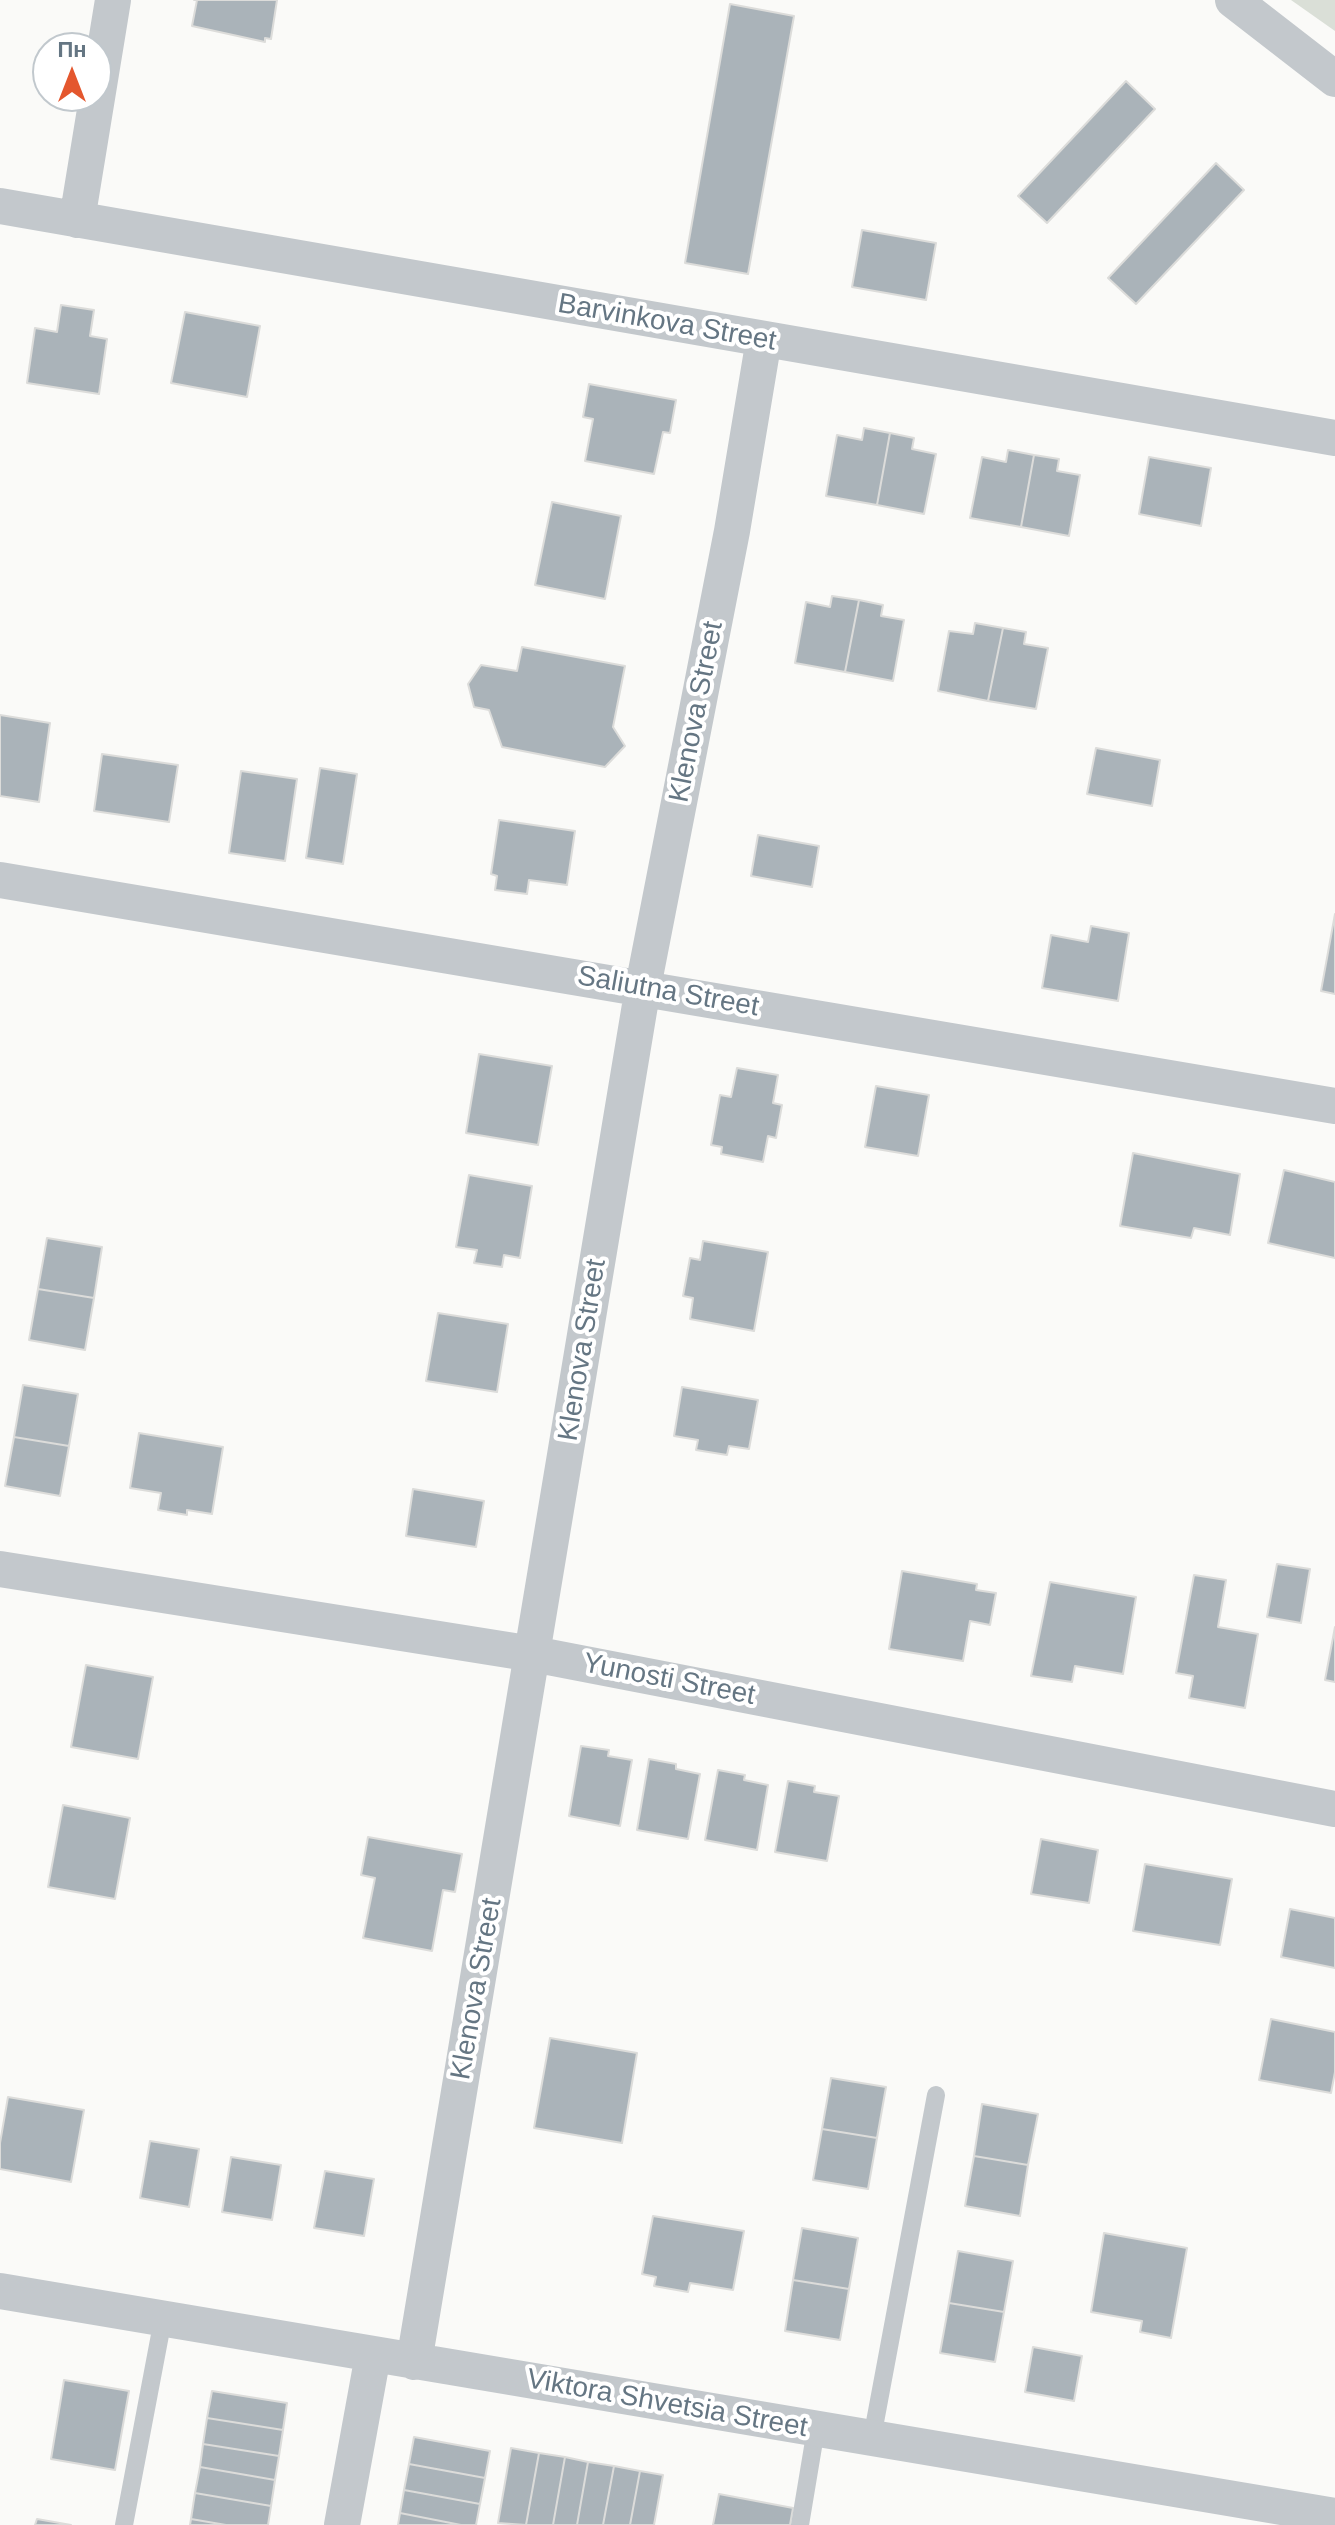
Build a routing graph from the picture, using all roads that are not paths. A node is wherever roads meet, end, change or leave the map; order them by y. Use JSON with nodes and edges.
{"nodes":[{"id":1,"x":113,"y":0,"type":"edge"},
{"id":2,"x":1233,"y":0,"type":"edge"},
{"id":3,"x":1335,"y":79,"type":"edge"},
{"id":4,"x":0,"y":206,"type":"edge"},
{"id":5,"x":77,"y":220,"type":"junction"},
{"id":6,"x":764,"y":339,"type":"junction"},
{"id":7,"x":1335,"y":438,"type":"edge"},
{"id":8,"x":0,"y":880,"type":"edge"},
{"id":9,"x":643,"y":987,"type":"junction"},
{"id":10,"x":1335,"y":1106,"type":"edge"},
{"id":11,"x":0,"y":1569,"type":"edge"},
{"id":12,"x":533,"y":1654,"type":"junction"},
{"id":13,"x":1335,"y":1809,"type":"edge"},
{"id":14,"x":936,"y":2095,"type":"dead end"},
{"id":15,"x":0,"y":2291,"type":"edge"},
{"id":16,"x":163,"y":2319,"type":"junction"},
{"id":17,"x":373,"y":2355,"type":"junction"},
{"id":18,"x":414,"y":2362,"type":"junction"},
{"id":19,"x":816,"y":2429,"type":"junction"},
{"id":20,"x":872,"y":2438,"type":"junction"},
{"id":21,"x":1335,"y":2516,"type":"edge"},
{"id":22,"x":124,"y":2525,"type":"edge"},
{"id":23,"x":342,"y":2525,"type":"edge"},
{"id":24,"x":800,"y":2525,"type":"edge"}],
"edges":[{"from":1,"to":5,"type":"street"},
{"from":2,"to":3,"type":"street"},
{"from":4,"to":5,"type":"street","name":"Barvinkova Street"},
{"from":5,"to":6,"type":"street","name":"Barvinkova Street"},
{"from":6,"to":7,"type":"street","name":"Barvinkova Street"},
{"from":6,"to":9,"type":"street","name":"Klenova Street"},
{"from":8,"to":9,"type":"street","name":"Saliutna Street"},
{"from":9,"to":10,"type":"street","name":"Saliutna Street"},
{"from":9,"to":12,"type":"street","name":"Klenova Street"},
{"from":11,"to":12,"type":"street","name":"Yunosti Street"},
{"from":12,"to":13,"type":"street","name":"Yunosti Street"},
{"from":12,"to":18,"type":"street","name":"Klenova Street"},
{"from":14,"to":20,"type":"lane"},
{"from":15,"to":16,"type":"street","name":"Viktora Shvetsia Street"},
{"from":16,"to":17,"type":"street","name":"Viktora Shvetsia Street"},
{"from":16,"to":22,"type":"lane"},
{"from":17,"to":18,"type":"street","name":"Viktora Shvetsia Street"},
{"from":17,"to":23,"type":"street"},
{"from":18,"to":19,"type":"street","name":"Viktora Shvetsia Street"},
{"from":19,"to":20,"type":"street","name":"Viktora Shvetsia Street"},
{"from":19,"to":24,"type":"lane"},
{"from":20,"to":21,"type":"street","name":"Viktora Shvetsia Street"}]}
